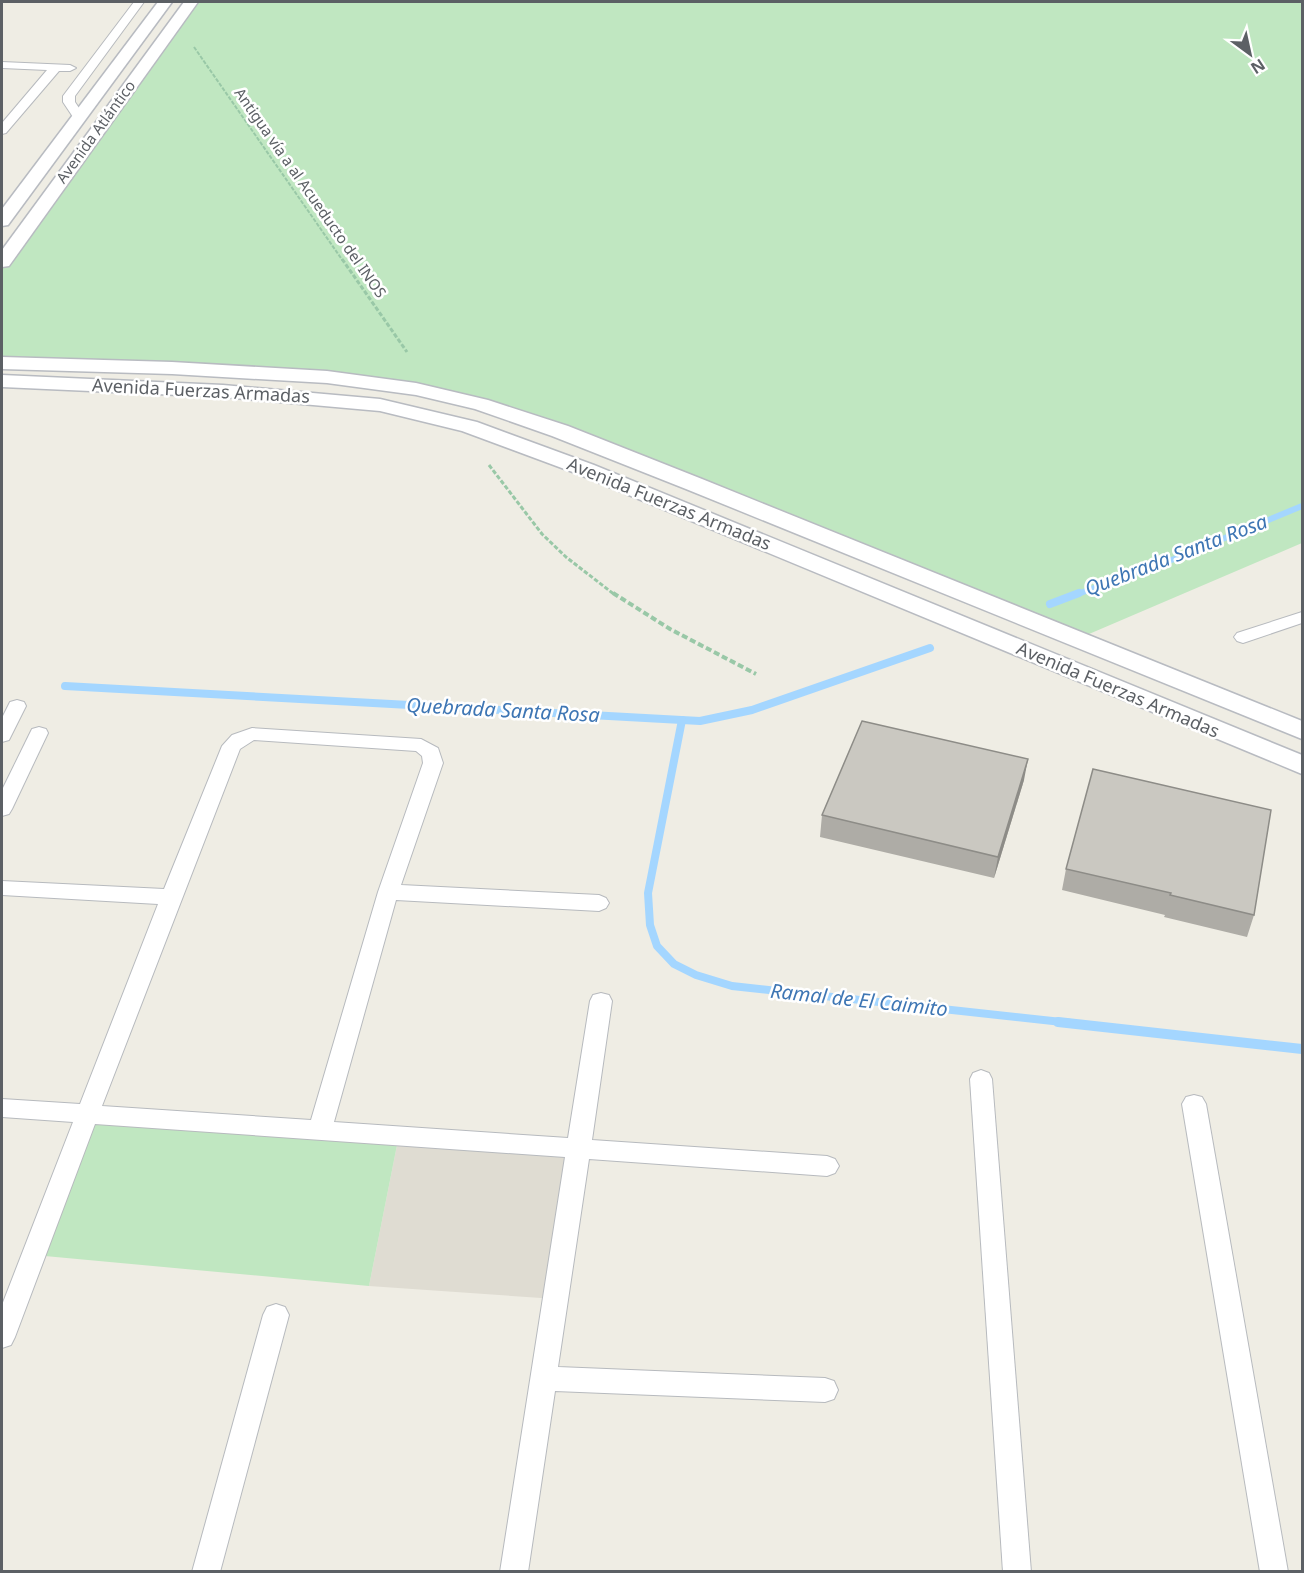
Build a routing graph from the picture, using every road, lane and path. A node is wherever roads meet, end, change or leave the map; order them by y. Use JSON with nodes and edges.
{"nodes":[{"id":1,"x":139,"y":2,"type":"edge"},
{"id":2,"x":165,"y":2,"type":"edge"},
{"id":3,"x":191,"y":2,"type":"edge"},
{"id":4,"x":194,"y":47,"type":"dead end"},
{"id":5,"x":2,"y":65,"type":"edge"},
{"id":6,"x":56,"y":67,"type":"junction"},
{"id":7,"x":70,"y":68,"type":"dead end"},
{"id":8,"x":58,"y":86,"type":"junction"},
{"id":9,"x":2,"y":112,"type":"edge"},
{"id":10,"x":17,"y":112,"type":"junction"},
{"id":11,"x":79,"y":117,"type":"junction"},
{"id":12,"x":2,"y":130,"type":"edge"},
{"id":13,"x":2,"y":221,"type":"edge"},
{"id":14,"x":2,"y":262,"type":"edge"},
{"id":15,"x":407,"y":352,"type":"dead end"},
{"id":16,"x":2,"y":363,"type":"edge"},
{"id":17,"x":2,"y":381,"type":"edge"},
{"id":18,"x":489,"y":465,"type":"dead end"},
{"id":19,"x":1302,"y":616,"type":"edge"},
{"id":20,"x":1243,"y":637,"type":"dead end"},
{"id":21,"x":756,"y":674,"type":"dead end"},
{"id":22,"x":17,"y":706,"type":"dead end"},
{"id":23,"x":1302,"y":731,"type":"edge"},
{"id":24,"x":39,"y":733,"type":"dead end"},
{"id":25,"x":2,"y":736,"type":"edge"},
{"id":26,"x":1302,"y":765,"type":"edge"},
{"id":27,"x":2,"y":809,"type":"edge"},
{"id":28,"x":2,"y":888,"type":"edge"},
{"id":29,"x":388,"y":892,"type":"junction"},
{"id":30,"x":171,"y":897,"type":"junction"},
{"id":31,"x":599,"y":903,"type":"dead end"},
{"id":32,"x":601,"y":1001,"type":"dead end"},
{"id":33,"x":981,"y":1078,"type":"dead end"},
{"id":34,"x":1194,"y":1104,"type":"dead end"},
{"id":35,"x":2,"y":1108,"type":"edge"},
{"id":36,"x":88,"y":1114,"type":"junction"},
{"id":37,"x":320,"y":1130,"type":"junction"},
{"id":38,"x":579,"y":1148,"type":"junction"},
{"id":39,"x":827,"y":1166,"type":"dead end"},
{"id":40,"x":276,"y":1315,"type":"dead end"},
{"id":41,"x":2,"y":1337,"type":"edge"},
{"id":42,"x":543,"y":1378,"type":"junction"},
{"id":43,"x":825,"y":1390,"type":"dead end"},
{"id":44,"x":206,"y":1572,"type":"edge"},
{"id":45,"x":513,"y":1572,"type":"edge"},
{"id":46,"x":1017,"y":1572,"type":"edge"},
{"id":47,"x":1274,"y":1572,"type":"edge"}],
"edges":[{"from":1,"to":8,"type":"street"},
{"from":2,"to":11,"type":"street","name":"Avenida Atlántico"},
{"from":3,"to":14,"type":"street","name":"Avenida Atlántico"},
{"from":4,"to":15,"type":"path","name":"Antigua vía a al Acueducto del INOS"},
{"from":5,"to":6,"type":"street"},
{"from":6,"to":7,"type":"street"},
{"from":6,"to":8,"type":"street"},
{"from":8,"to":10,"type":"street"},
{"from":8,"to":11,"type":"street"},
{"from":9,"to":10,"type":"street"},
{"from":10,"to":12,"type":"street"},
{"from":11,"to":13,"type":"street","name":"Avenida Atlántico"},
{"from":16,"to":23,"type":"street","name":"Avenida Fuerzas Armadas"},
{"from":17,"to":26,"type":"street","name":"Avenida Fuerzas Armadas"},
{"from":18,"to":21,"type":"path"},
{"from":19,"to":20,"type":"street"},
{"from":22,"to":25,"type":"street"},
{"from":24,"to":27,"type":"street"},
{"from":28,"to":30,"type":"street"},
{"from":29,"to":30,"type":"street"},
{"from":29,"to":31,"type":"street"},
{"from":29,"to":37,"type":"street"},
{"from":30,"to":36,"type":"street"},
{"from":32,"to":38,"type":"street"},
{"from":33,"to":46,"type":"street"},
{"from":34,"to":47,"type":"street"},
{"from":35,"to":36,"type":"street"},
{"from":36,"to":37,"type":"street"},
{"from":36,"to":41,"type":"street"},
{"from":37,"to":38,"type":"street"},
{"from":38,"to":39,"type":"street"},
{"from":38,"to":42,"type":"street"},
{"from":40,"to":44,"type":"street"},
{"from":42,"to":43,"type":"street"},
{"from":42,"to":45,"type":"street"}]}
